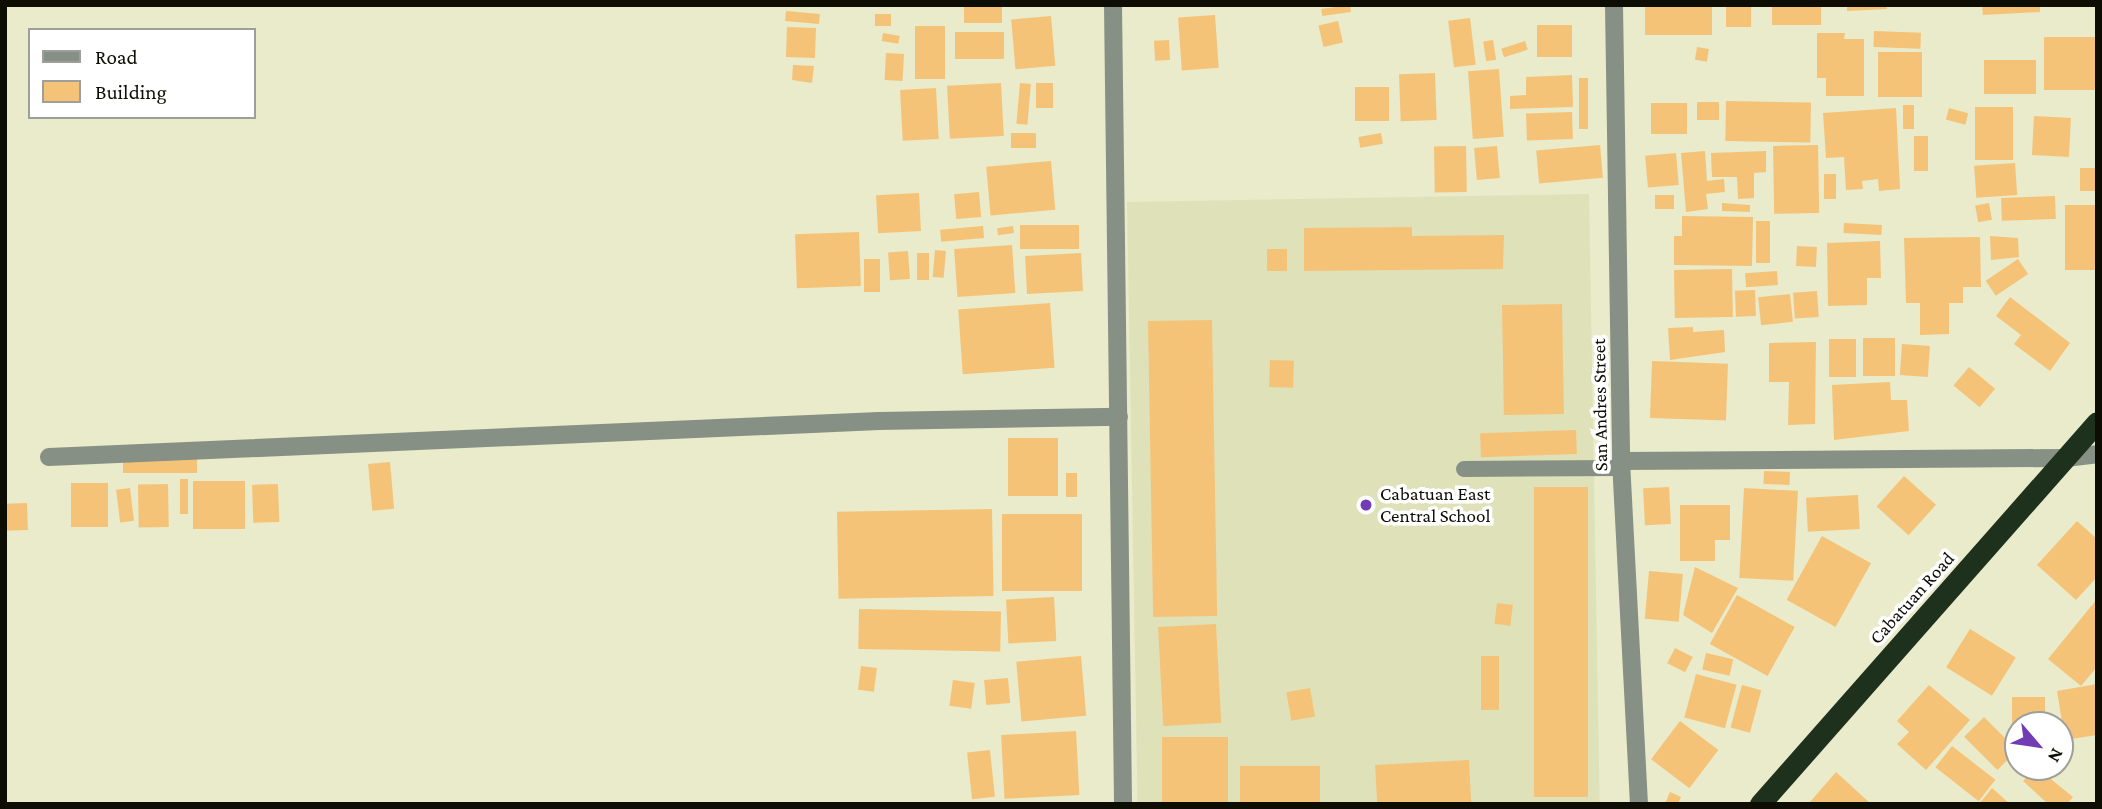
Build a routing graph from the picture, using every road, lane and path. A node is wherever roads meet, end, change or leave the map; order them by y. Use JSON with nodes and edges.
{"nodes":[{"id":1,"x":1113,"y":5,"type":"edge"},
{"id":2,"x":1614,"y":5,"type":"edge"},
{"id":3,"x":1119,"y":417,"type":"junction"},
{"id":4,"x":2097,"y":422,"type":"edge"},
{"id":5,"x":2097,"y":454,"type":"edge"},
{"id":6,"x":49,"y":457,"type":"dead end"},
{"id":7,"x":2066,"y":458,"type":"junction"},
{"id":8,"x":1622,"y":465,"type":"junction"},
{"id":9,"x":1464,"y":469,"type":"dead end"},
{"id":10,"x":1123,"y":804,"type":"edge"},
{"id":11,"x":1639,"y":804,"type":"edge"},
{"id":12,"x":1760,"y":804,"type":"edge"}],
"edges":[{"from":1,"to":3,"type":"street"},
{"from":2,"to":8,"type":"street","name":"San Andres Street"},
{"from":3,"to":6,"type":"street"},
{"from":3,"to":10,"type":"street"},
{"from":4,"to":7,"type":"highway","name":"Cabatuan Road"},
{"from":5,"to":7,"type":"street"},
{"from":7,"to":8,"type":"street"},
{"from":7,"to":12,"type":"highway","name":"Cabatuan Road"},
{"from":8,"to":9,"type":"lane"},
{"from":8,"to":11,"type":"street","name":"San Andres Street"}]}
